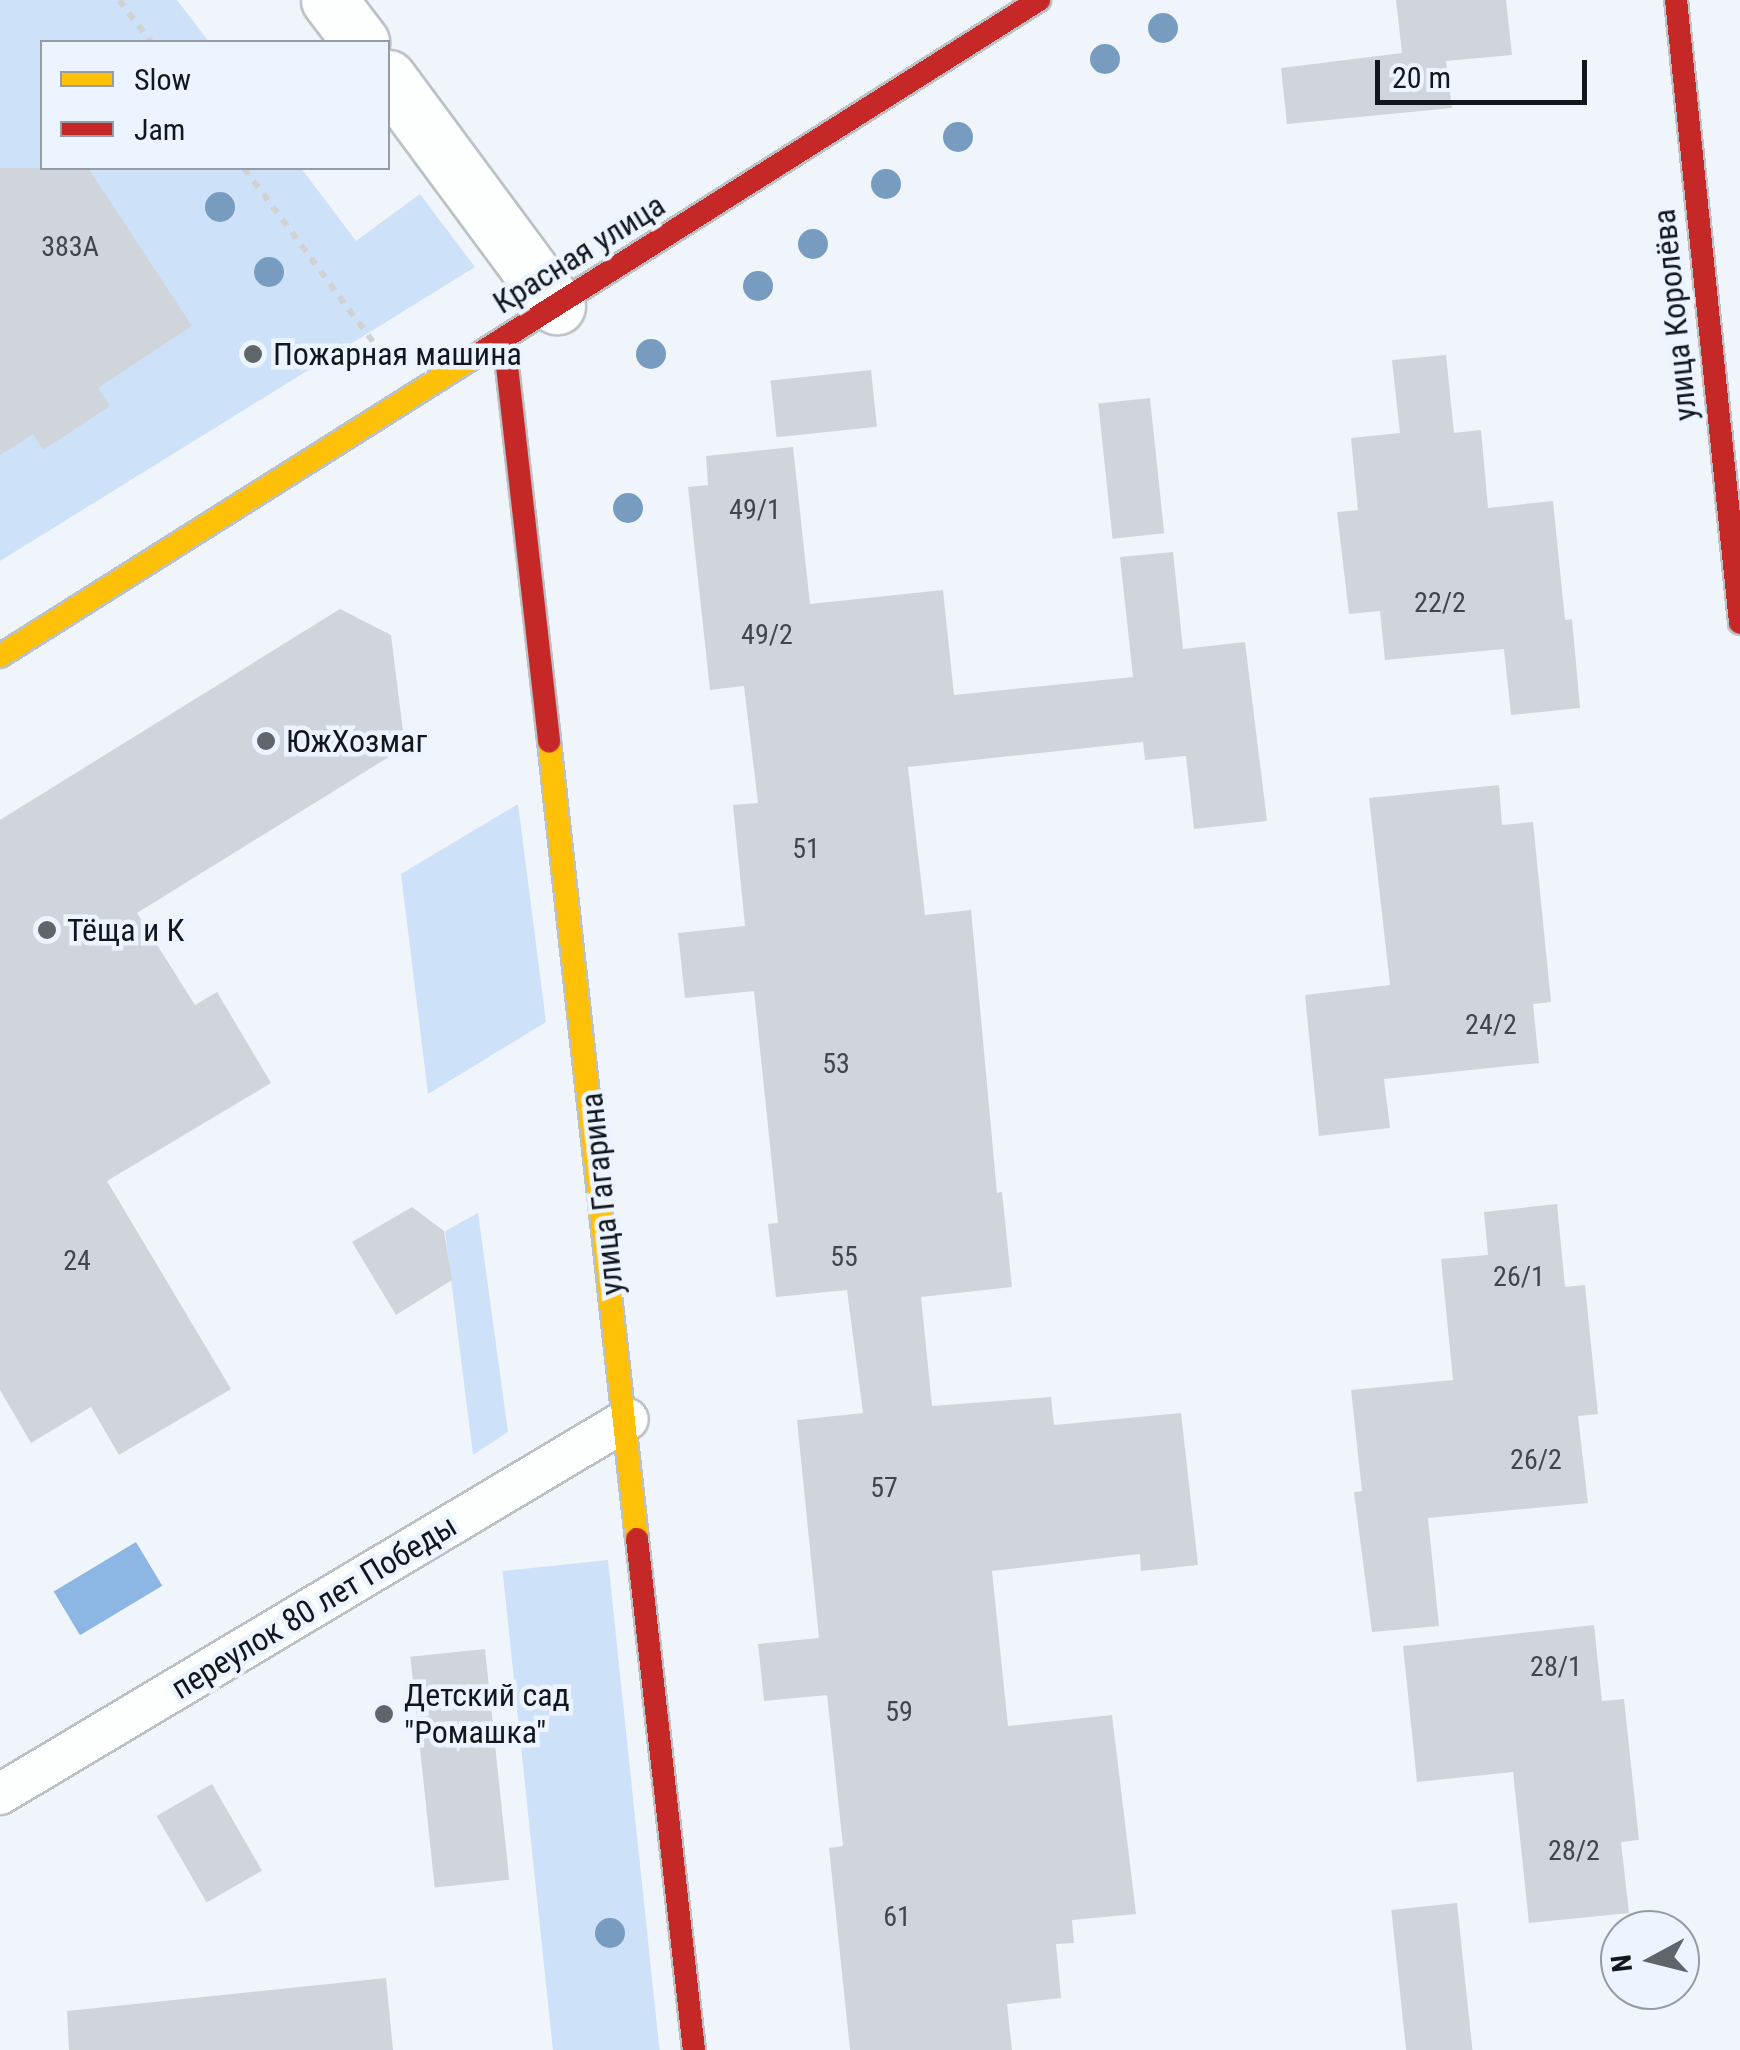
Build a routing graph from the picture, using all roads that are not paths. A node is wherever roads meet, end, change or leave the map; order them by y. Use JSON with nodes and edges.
{"nodes":[{"id":1,"x":329,"y":0,"type":"edge"},
{"id":2,"x":1039,"y":0,"type":"edge"},
{"id":3,"x":1676,"y":0,"type":"edge"},
{"id":4,"x":359,"y":40,"type":"edge"},
{"id":5,"x":390,"y":81,"type":"edge"},
{"id":6,"x":557,"y":306,"type":"junction"},
{"id":7,"x":504,"y":339,"type":"junction"},
{"id":8,"x":1740,"y":622,"type":"edge"},
{"id":9,"x":0,"y":656,"type":"edge"},
{"id":10,"x":628,"y":1419,"type":"junction"},
{"id":11,"x":0,"y":1794,"type":"edge"},
{"id":12,"x":694,"y":2050,"type":"edge"}],
"edges":[{"from":1,"to":4,"type":"street"},
{"from":2,"to":6,"type":"street","name":"Красная улица"},
{"from":3,"to":8,"type":"street","name":"улица Королёва"},
{"from":5,"to":6,"type":"street"},
{"from":6,"to":7,"type":"street","name":"Красная улица"},
{"from":7,"to":9,"type":"street","name":"Красная улица"},
{"from":7,"to":10,"type":"street","name":"улица Гагарина"},
{"from":10,"to":11,"type":"lane","name":"переулок 80 лет Победы"},
{"from":10,"to":12,"type":"street","name":"улица Гагарина"}]}
